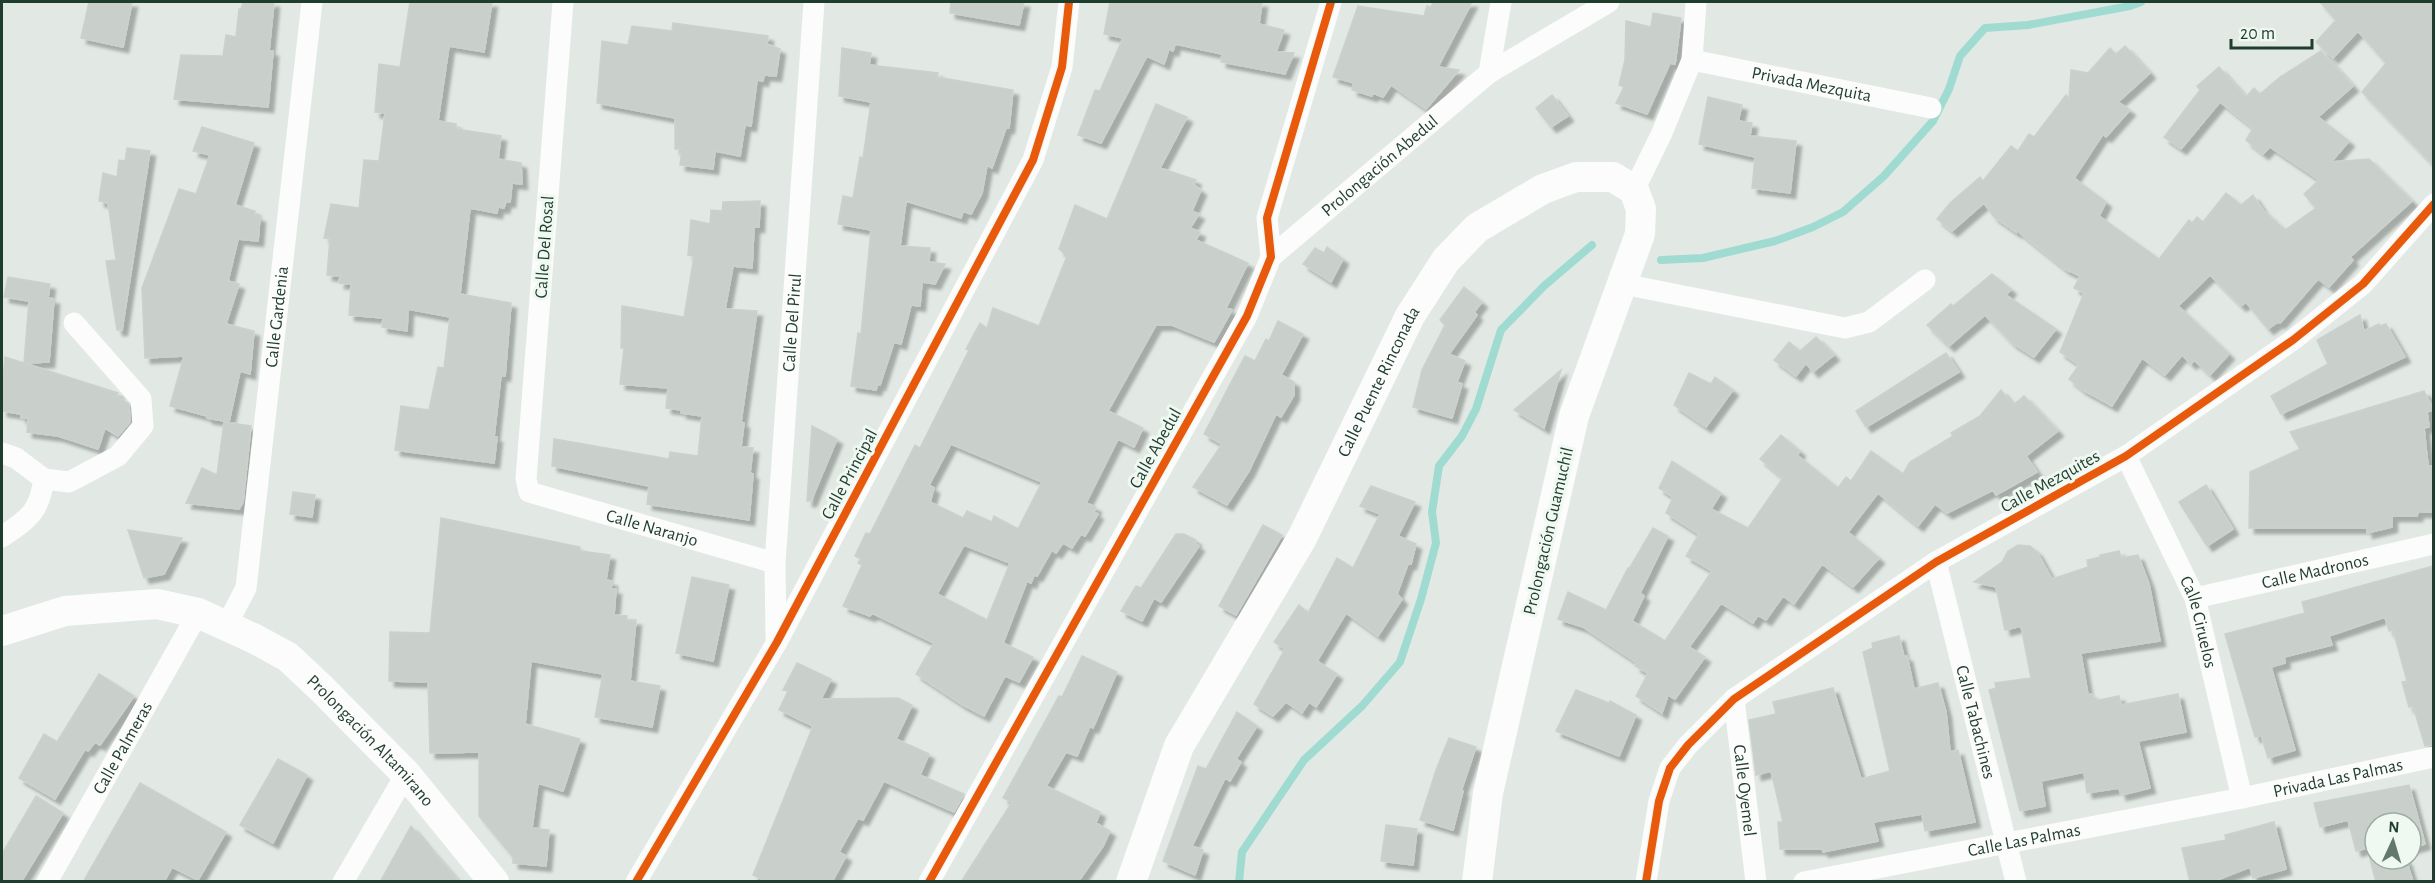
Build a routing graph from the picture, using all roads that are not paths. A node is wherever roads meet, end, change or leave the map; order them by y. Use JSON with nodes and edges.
{"nodes":[{"id":1,"x":312,"y":2,"type":"edge"},
{"id":2,"x":563,"y":2,"type":"edge"},
{"id":3,"x":814,"y":2,"type":"edge"},
{"id":4,"x":1069,"y":2,"type":"edge"},
{"id":5,"x":1331,"y":2,"type":"edge"},
{"id":6,"x":1501,"y":2,"type":"edge"},
{"id":7,"x":1609,"y":2,"type":"edge"},
{"id":8,"x":1696,"y":2,"type":"edge"},
{"id":9,"x":1692,"y":60,"type":"junction"},
{"id":10,"x":1489,"y":73,"type":"junction"},
{"id":11,"x":1931,"y":108,"type":"dead end"},
{"id":12,"x":1634,"y":190,"type":"junction"},
{"id":13,"x":2433,"y":204,"type":"edge"},
{"id":14,"x":1271,"y":257,"type":"junction"},
{"id":15,"x":1925,"y":280,"type":"dead end"},
{"id":16,"x":1623,"y":284,"type":"junction"},
{"id":17,"x":74,"y":323,"type":"dead end"},
{"id":18,"x":2,"y":453,"type":"edge"},
{"id":19,"x":2126,"y":456,"type":"junction"},
{"id":20,"x":44,"y":479,"type":"junction"},
{"id":21,"x":529,"y":492,"type":"joint"},
{"id":22,"x":2,"y":537,"type":"edge"},
{"id":23,"x":2433,"y":544,"type":"edge"},
{"id":24,"x":775,"y":562,"type":"junction"},
{"id":25,"x":1936,"y":562,"type":"junction"},
{"id":26,"x":2195,"y":598,"type":"junction"},
{"id":27,"x":198,"y":613,"type":"junction"},
{"id":28,"x":226,"y":626,"type":"junction"},
{"id":29,"x":2,"y":631,"type":"edge"},
{"id":30,"x":777,"y":642,"type":"junction"},
{"id":31,"x":1734,"y":699,"type":"junction"},
{"id":32,"x":2433,"y":757,"type":"edge"},
{"id":33,"x":406,"y":774,"type":"junction"},
{"id":34,"x":2242,"y":798,"type":"junction"},
{"id":35,"x":2005,"y":843,"type":"junction"},
{"id":36,"x":46,"y":882,"type":"edge"},
{"id":37,"x":343,"y":882,"type":"edge"},
{"id":38,"x":494,"y":882,"type":"edge"},
{"id":39,"x":636,"y":882,"type":"edge"},
{"id":40,"x":929,"y":882,"type":"edge"},
{"id":41,"x":1131,"y":882,"type":"edge"},
{"id":42,"x":1477,"y":882,"type":"edge"},
{"id":43,"x":1646,"y":882,"type":"edge"},
{"id":44,"x":1756,"y":882,"type":"edge"},
{"id":45,"x":1804,"y":882,"type":"edge"},
{"id":46,"x":2016,"y":882,"type":"edge"}],
"edges":[{"from":1,"to":28,"type":"street","name":"Calle Gardenia"},
{"from":2,"to":21,"type":"street","name":"Calle Del Rosal"},
{"from":3,"to":24,"type":"street","name":"Calle Del Pirul"},
{"from":4,"to":30,"type":"street","name":"Calle Principal"},
{"from":5,"to":14,"type":"street","name":"Calle Abedul"},
{"from":6,"to":10,"type":"street"},
{"from":7,"to":10,"type":"street","name":"Prolongación Abedul"},
{"from":8,"to":9,"type":"street"},
{"from":9,"to":11,"type":"street","name":"Privada Mezquita"},
{"from":9,"to":12,"type":"street"},
{"from":10,"to":14,"type":"street","name":"Prolongación Abedul"},
{"from":12,"to":16,"type":"street","name":"Prolongación Guamuchil"},
{"from":12,"to":41,"type":"street","name":"Calle Puente Rinconada"},
{"from":13,"to":19,"type":"street","name":"Calle Mezquites"},
{"from":14,"to":40,"type":"street","name":"Calle Abedul"},
{"from":15,"to":16,"type":"street"},
{"from":16,"to":42,"type":"street","name":"Prolongación Guamuchil"},
{"from":17,"to":20,"type":"street"},
{"from":18,"to":20,"type":"street"},
{"from":19,"to":25,"type":"street","name":"Calle Mezquites"},
{"from":19,"to":26,"type":"street","name":"Calle Ciruelos"},
{"from":20,"to":22,"type":"street"},
{"from":21,"to":24,"type":"street","name":"Calle Naranjo"},
{"from":23,"to":26,"type":"street","name":"Calle Madronos"},
{"from":24,"to":30,"type":"street","name":"Calle Del Pirul"},
{"from":25,"to":31,"type":"street","name":"Calle Mezquites"},
{"from":25,"to":35,"type":"street","name":"Calle Tabachines"},
{"from":26,"to":34,"type":"street","name":"Calle Ciruelos"},
{"from":27,"to":28,"type":"street","name":"Prolongación Altamirano"},
{"from":27,"to":29,"type":"street","name":"Prolongación Altamirano"},
{"from":27,"to":36,"type":"street","name":"Calle Palmeras"},
{"from":28,"to":33,"type":"street","name":"Prolongación Altamirano"},
{"from":30,"to":39,"type":"street","name":"Calle Principal"},
{"from":31,"to":43,"type":"street","name":"Calle Mezquites"},
{"from":31,"to":44,"type":"street","name":"Calle Oyemel"},
{"from":32,"to":34,"type":"street","name":"Privada Las Palmas"},
{"from":33,"to":37,"type":"street"},
{"from":33,"to":38,"type":"street","name":"Prolongación Altamirano"},
{"from":34,"to":35,"type":"street","name":"Calle Las Palmas"},
{"from":35,"to":45,"type":"street","name":"Calle Las Palmas"},
{"from":35,"to":46,"type":"street","name":"Calle Tabachines"}]}
